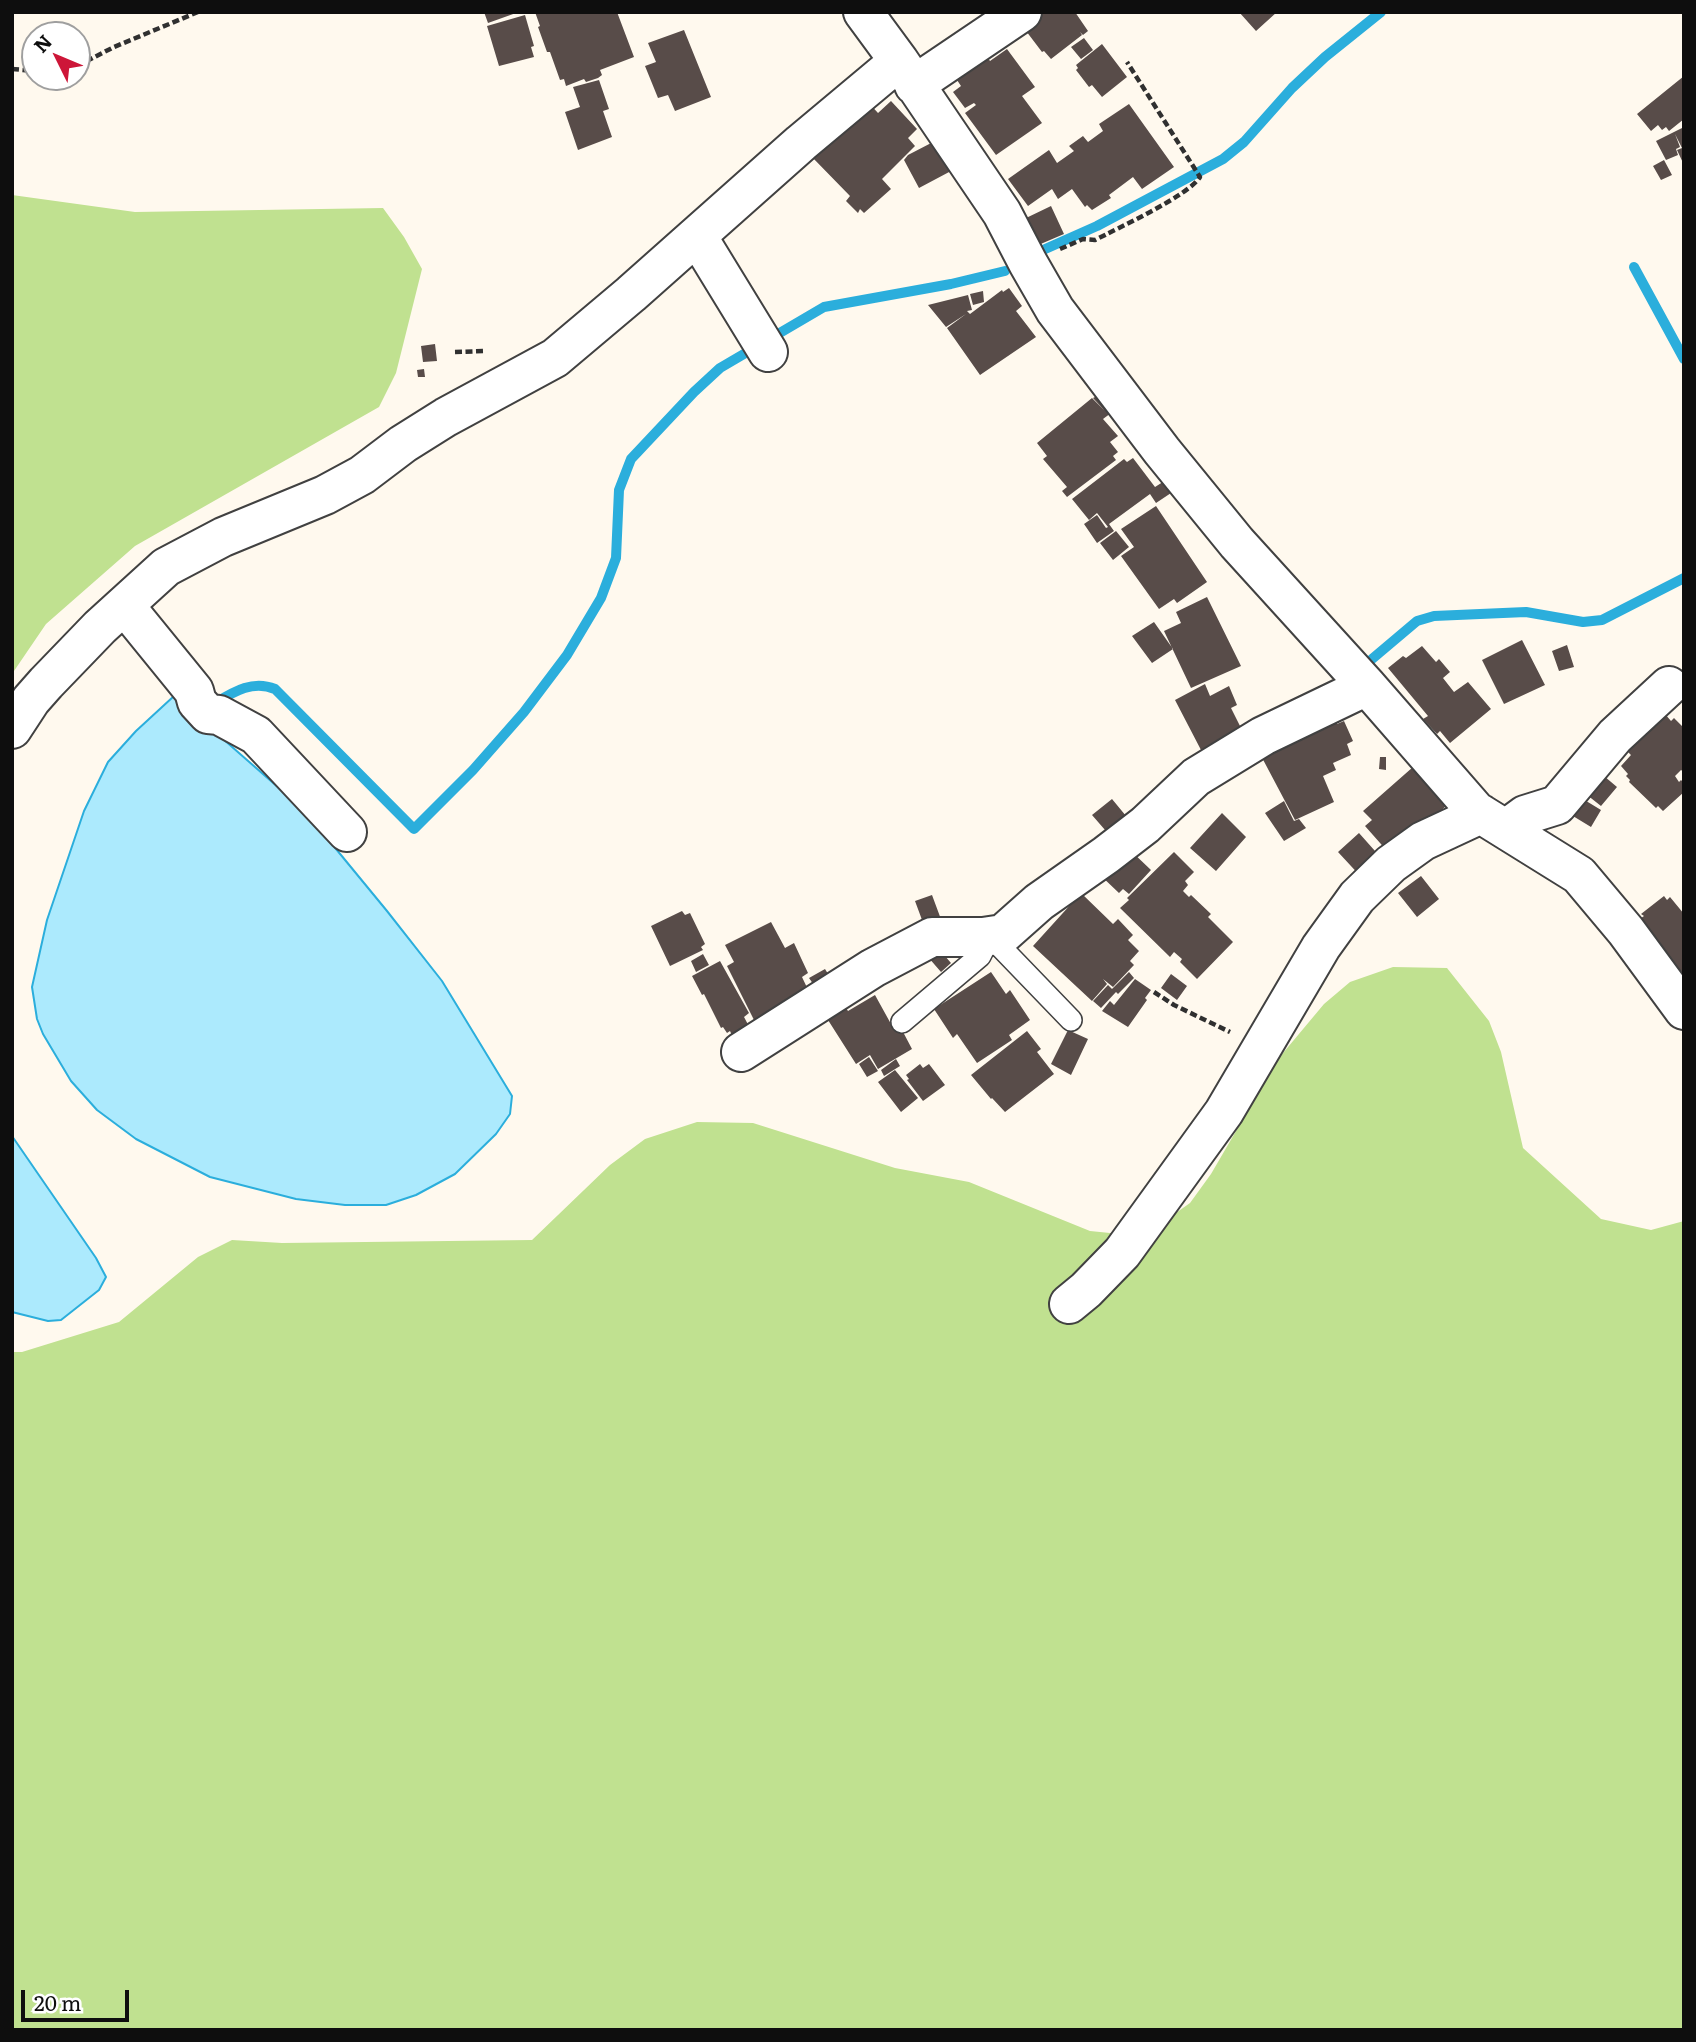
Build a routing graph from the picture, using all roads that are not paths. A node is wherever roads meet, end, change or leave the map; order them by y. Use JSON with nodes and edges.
{"nodes":[{"id":1,"x":863,"y":12,"type":"edge"},
{"id":2,"x":1022,"y":12,"type":"edge"},
{"id":3,"x":906,"y":73,"type":"junction"},
{"id":4,"x":697,"y":236,"type":"junction"},
{"id":5,"x":768,"y":352,"type":"dead end"},
{"id":6,"x":120,"y":609,"type":"junction"},
{"id":7,"x":1367,"y":686,"type":"junction"},
{"id":8,"x":1669,"y":686,"type":"dead end"},
{"id":9,"x":12,"y":729,"type":"edge"},
{"id":10,"x":1493,"y":822,"type":"junction"},
{"id":11,"x":348,"y":832,"type":"dead end"},
{"id":12,"x":990,"y":936,"type":"junction"},
{"id":13,"x":1684,"y":1010,"type":"edge"},
{"id":14,"x":1071,"y":1020,"type":"dead end"},
{"id":15,"x":902,"y":1022,"type":"dead end"},
{"id":16,"x":741,"y":1052,"type":"dead end"},
{"id":17,"x":1069,"y":1304,"type":"dead end"}],
"edges":[{"from":1,"to":3,"type":"street"},
{"from":2,"to":3,"type":"street"},
{"from":3,"to":4,"type":"street"},
{"from":3,"to":7,"type":"street"},
{"from":4,"to":5,"type":"street"},
{"from":4,"to":6,"type":"street"},
{"from":6,"to":9,"type":"street"},
{"from":6,"to":11,"type":"street"},
{"from":7,"to":10,"type":"street"},
{"from":7,"to":12,"type":"street"},
{"from":8,"to":10,"type":"street"},
{"from":10,"to":13,"type":"street"},
{"from":10,"to":17,"type":"street"},
{"from":12,"to":14,"type":"lane"},
{"from":12,"to":15,"type":"lane"},
{"from":12,"to":16,"type":"street"}]}
